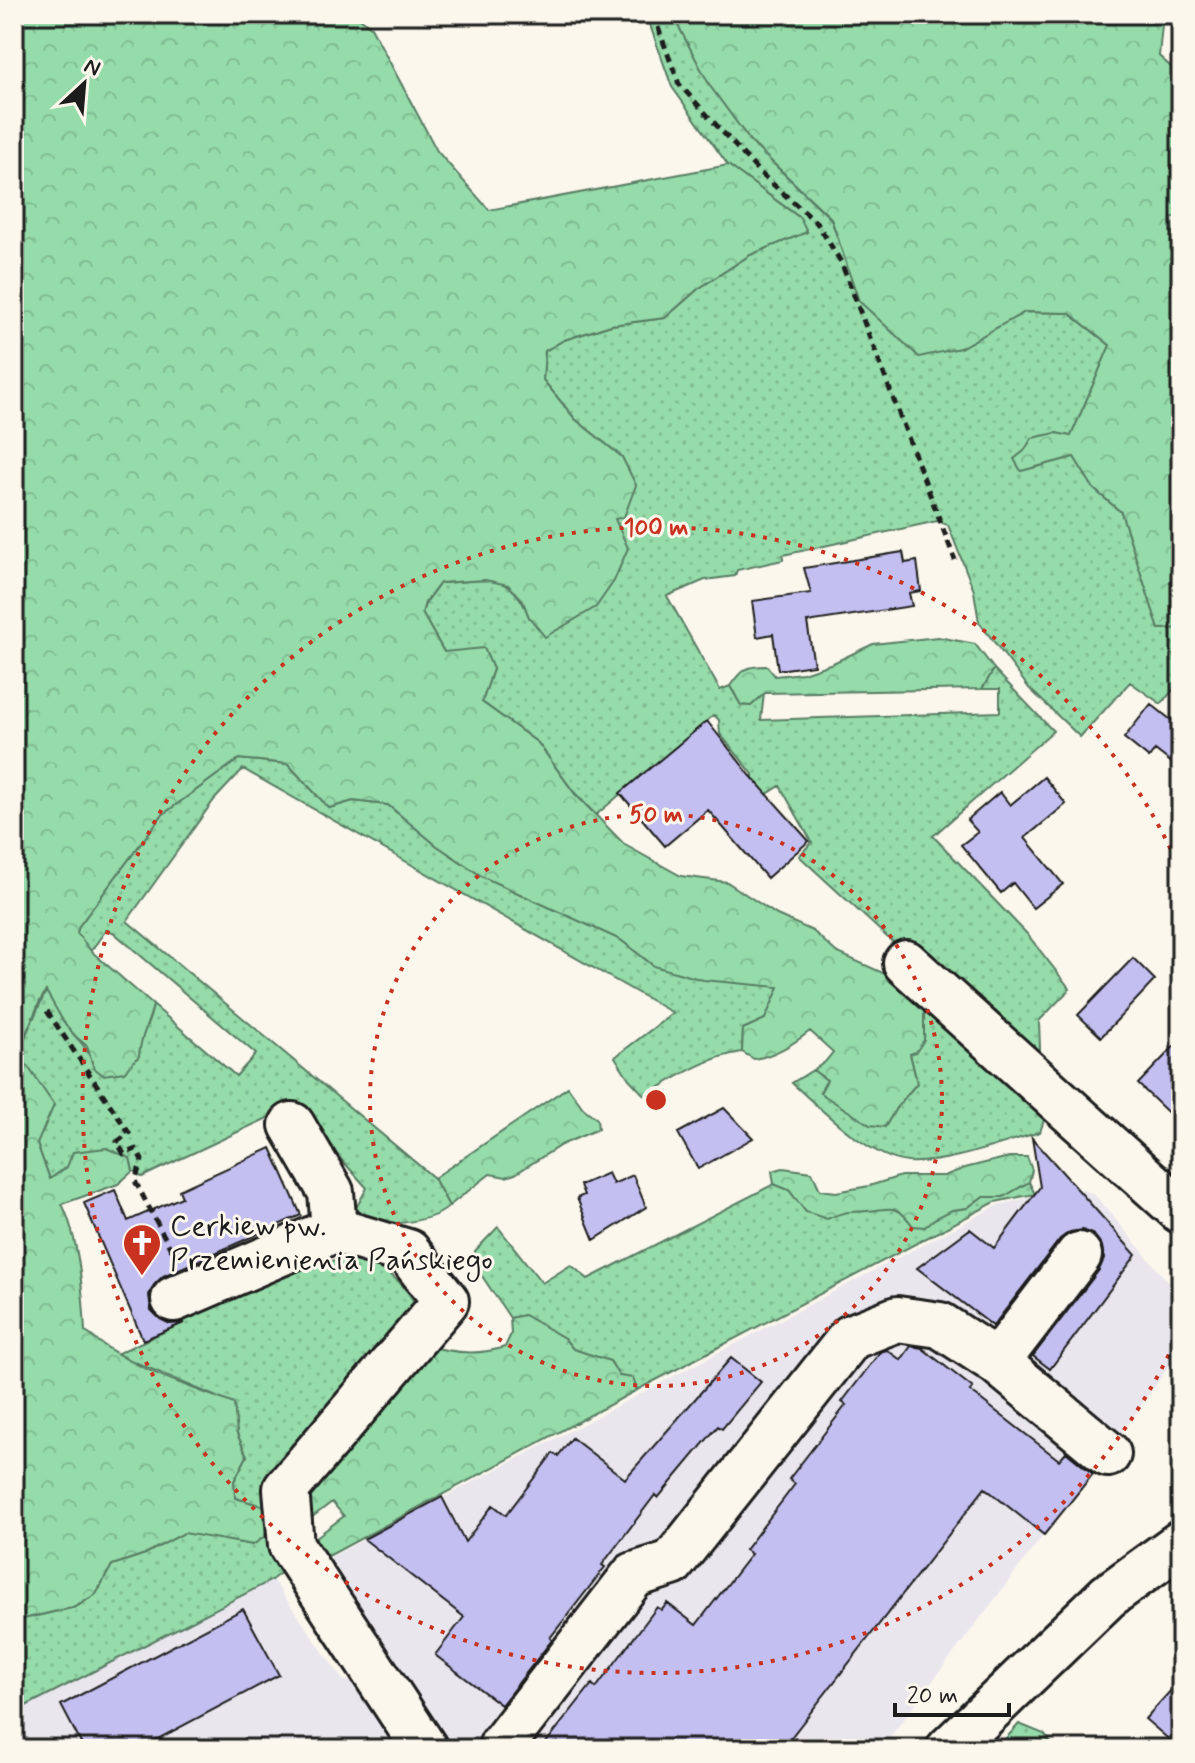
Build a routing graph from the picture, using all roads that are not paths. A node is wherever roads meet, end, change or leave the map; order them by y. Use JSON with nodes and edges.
{"nodes":[{"id":1,"x":906,"y":963,"type":"dead end"},
{"id":2,"x":292,"y":1125,"type":"dead end"},
{"id":3,"x":1181,"y":1211,"type":"edge"},
{"id":4,"x":334,"y":1230,"type":"junction"},
{"id":5,"x":1079,"y":1255,"type":"dead end"},
{"id":6,"x":183,"y":1295,"type":"road end"},
{"id":7,"x":997,"y":1362,"type":"junction"},
{"id":8,"x":1108,"y":1454,"type":"dead end"},
{"id":9,"x":1181,"y":1543,"type":"edge"},
{"id":10,"x":425,"y":1749,"type":"edge"},
{"id":11,"x":502,"y":1749,"type":"edge"},
{"id":12,"x":949,"y":1749,"type":"edge"}],
"edges":[{"from":1,"to":3,"type":"street"},
{"from":2,"to":4,"type":"street"},
{"from":4,"to":6,"type":"street"},
{"from":4,"to":10,"type":"street"},
{"from":5,"to":7,"type":"street"},
{"from":7,"to":8,"type":"street"},
{"from":7,"to":11,"type":"street"},
{"from":9,"to":12,"type":"street"}]}
